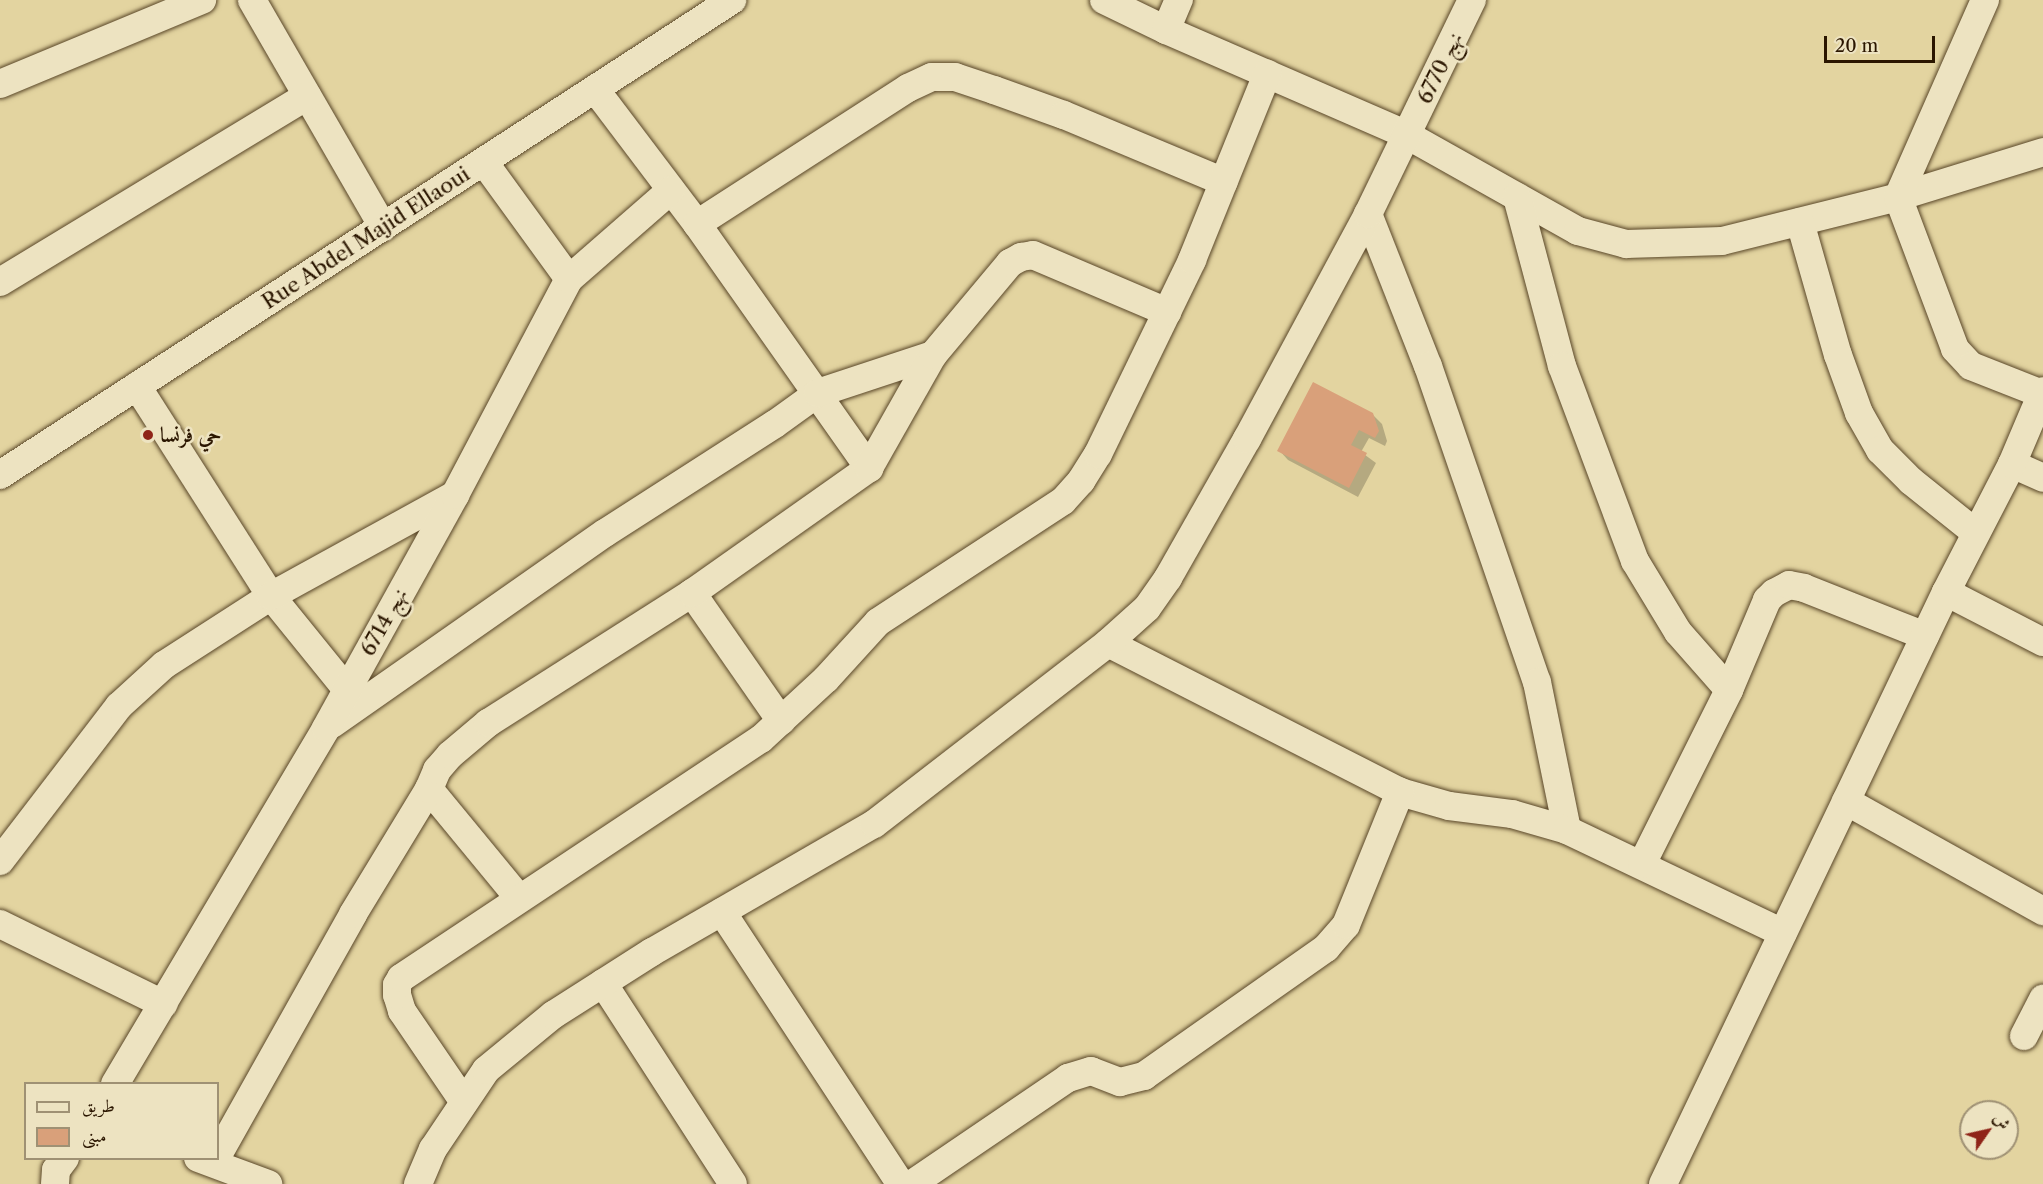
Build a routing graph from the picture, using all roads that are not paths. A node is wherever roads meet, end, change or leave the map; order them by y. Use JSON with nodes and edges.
{"nodes":[{"id":1,"x":202,"y":0,"type":"edge"},
{"id":2,"x":252,"y":0,"type":"edge"},
{"id":3,"x":732,"y":0,"type":"edge"},
{"id":4,"x":1104,"y":0,"type":"edge"},
{"id":5,"x":1179,"y":0,"type":"edge"},
{"id":6,"x":1472,"y":0,"type":"edge"},
{"id":7,"x":1985,"y":0,"type":"edge"},
{"id":8,"x":1166,"y":30,"type":"junction"},
{"id":9,"x":1267,"y":74,"type":"junction"},
{"id":10,"x":0,"y":84,"type":"edge"},
{"id":11,"x":596,"y":89,"type":"junction"},
{"id":12,"x":307,"y":96,"type":"junction"},
{"id":13,"x":1407,"y":135,"type":"junction"},
{"id":14,"x":2043,"y":152,"type":"edge"},
{"id":15,"x":484,"y":162,"type":"junction"},
{"id":16,"x":1224,"y":182,"type":"junction"},
{"id":17,"x":671,"y":190,"type":"junction"},
{"id":18,"x":1517,"y":197,"type":"junction"},
{"id":19,"x":1898,"y":197,"type":"junction"},
{"id":20,"x":1368,"y":214,"type":"junction"},
{"id":21,"x":1800,"y":222,"type":"junction"},
{"id":22,"x":697,"y":224,"type":"junction"},
{"id":23,"x":383,"y":227,"type":"junction"},
{"id":24,"x":569,"y":279,"type":"junction"},
{"id":25,"x":0,"y":282,"type":"edge"},
{"id":26,"x":1167,"y":312,"type":"junction"},
{"id":27,"x":933,"y":355,"type":"junction"},
{"id":28,"x":137,"y":386,"type":"junction"},
{"id":29,"x":818,"y":393,"type":"junction"},
{"id":30,"x":2042,"y":393,"type":"edge"},
{"id":31,"x":2012,"y":464,"type":"junction"},
{"id":32,"x":869,"y":468,"type":"junction"},
{"id":33,"x":0,"y":475,"type":"edge"},
{"id":34,"x":2043,"y":478,"type":"edge"},
{"id":35,"x":455,"y":495,"type":"junction"},
{"id":36,"x":1976,"y":533,"type":"junction"},
{"id":37,"x":692,"y":592,"type":"junction"},
{"id":38,"x":1946,"y":592,"type":"junction"},
{"id":39,"x":271,"y":596,"type":"junction"},
{"id":40,"x":1925,"y":636,"type":"junction"},
{"id":41,"x":2043,"y":642,"type":"edge"},
{"id":42,"x":1108,"y":643,"type":"junction"},
{"id":43,"x":347,"y":690,"type":"junction"},
{"id":44,"x":1729,"y":690,"type":"junction"},
{"id":45,"x":782,"y":721,"type":"junction"},
{"id":46,"x":326,"y":728,"type":"junction"},
{"id":47,"x":429,"y":789,"type":"junction"},
{"id":48,"x":1401,"y":792,"type":"junction"},
{"id":49,"x":1846,"y":801,"type":"junction"},
{"id":50,"x":1567,"y":830,"type":"junction"},
{"id":51,"x":0,"y":861,"type":"edge"},
{"id":52,"x":1642,"y":864,"type":"junction"},
{"id":53,"x":519,"y":898,"type":"junction"},
{"id":54,"x":2043,"y":911,"type":"edge"},
{"id":55,"x":722,"y":912,"type":"junction"},
{"id":56,"x":0,"y":924,"type":"edge"},
{"id":57,"x":1783,"y":933,"type":"junction"},
{"id":58,"x":603,"y":983,"type":"junction"},
{"id":59,"x":2043,"y":999,"type":"edge"},
{"id":60,"x":163,"y":1004,"type":"junction"},
{"id":61,"x":2024,"y":1036,"type":"dead end"},
{"id":62,"x":117,"y":1082,"type":"edge"},
{"id":63,"x":464,"y":1102,"type":"junction"},
{"id":64,"x":219,"y":1145,"type":"edge"},
{"id":65,"x":213,"y":1160,"type":"edge"},
{"id":66,"x":268,"y":1184,"type":"edge"},
{"id":67,"x":418,"y":1184,"type":"edge"},
{"id":68,"x":733,"y":1184,"type":"edge"},
{"id":69,"x":902,"y":1184,"type":"edge"},
{"id":70,"x":912,"y":1184,"type":"edge"},
{"id":71,"x":1663,"y":1184,"type":"edge"}],
"edges":[{"from":1,"to":10,"type":"street"},
{"from":2,"to":12,"type":"street"},
{"from":3,"to":11,"type":"street","name":"Rue Abdel Majid Ellaoui"},
{"from":4,"to":8,"type":"street"},
{"from":5,"to":8,"type":"street"},
{"from":6,"to":13,"type":"street","name":"نهج 6770"},
{"from":7,"to":19,"type":"street"},
{"from":8,"to":9,"type":"street"},
{"from":9,"to":13,"type":"street"},
{"from":9,"to":16,"type":"street"},
{"from":11,"to":15,"type":"street","name":"Rue Abdel Majid Ellaoui"},
{"from":11,"to":17,"type":"street"},
{"from":12,"to":23,"type":"street"},
{"from":12,"to":25,"type":"street"},
{"from":13,"to":18,"type":"street"},
{"from":13,"to":20,"type":"street","name":"نهج 6770"},
{"from":14,"to":19,"type":"street"},
{"from":15,"to":23,"type":"street","name":"Rue Abdel Majid Ellaoui"},
{"from":15,"to":24,"type":"street"},
{"from":16,"to":22,"type":"street"},
{"from":16,"to":26,"type":"street"},
{"from":17,"to":22,"type":"street"},
{"from":17,"to":24,"type":"street"},
{"from":18,"to":21,"type":"street"},
{"from":18,"to":44,"type":"street"},
{"from":19,"to":21,"type":"street"},
{"from":19,"to":30,"type":"street"},
{"from":20,"to":42,"type":"street","name":"نهج 6770"},
{"from":20,"to":50,"type":"street"},
{"from":21,"to":36,"type":"street"},
{"from":22,"to":29,"type":"street"},
{"from":23,"to":28,"type":"street","name":"Rue Abdel Majid Ellaoui"},
{"from":24,"to":35,"type":"street","name":"نهج 6714"},
{"from":26,"to":27,"type":"street"},
{"from":26,"to":45,"type":"street"},
{"from":27,"to":29,"type":"street"},
{"from":27,"to":32,"type":"street"},
{"from":28,"to":33,"type":"street","name":"Rue Abdel Majid Ellaoui"},
{"from":28,"to":39,"type":"street"},
{"from":29,"to":32,"type":"street"},
{"from":29,"to":46,"type":"street"},
{"from":30,"to":31,"type":"street"},
{"from":31,"to":34,"type":"street"},
{"from":31,"to":36,"type":"street"},
{"from":32,"to":37,"type":"street"},
{"from":35,"to":39,"type":"street"},
{"from":35,"to":43,"type":"street","name":"نهج 6714"},
{"from":36,"to":38,"type":"street"},
{"from":37,"to":45,"type":"street"},
{"from":37,"to":47,"type":"street"},
{"from":38,"to":40,"type":"street"},
{"from":38,"to":41,"type":"street"},
{"from":39,"to":43,"type":"street"},
{"from":39,"to":51,"type":"street"},
{"from":40,"to":44,"type":"street"},
{"from":40,"to":49,"type":"street"},
{"from":42,"to":48,"type":"street"},
{"from":42,"to":55,"type":"street","name":"نهج 6770"},
{"from":43,"to":46,"type":"street","name":"نهج 6714"},
{"from":44,"to":52,"type":"street"},
{"from":45,"to":53,"type":"street"},
{"from":46,"to":60,"type":"street","name":"نهج 6714"},
{"from":47,"to":53,"type":"street"},
{"from":47,"to":64,"type":"street"},
{"from":48,"to":50,"type":"street"},
{"from":48,"to":70,"type":"street"},
{"from":49,"to":54,"type":"street"},
{"from":49,"to":57,"type":"street"},
{"from":50,"to":52,"type":"street"},
{"from":52,"to":57,"type":"street"},
{"from":53,"to":63,"type":"street"},
{"from":55,"to":58,"type":"street","name":"نهج 6770"},
{"from":55,"to":69,"type":"street"},
{"from":56,"to":60,"type":"street"},
{"from":57,"to":71,"type":"street"},
{"from":58,"to":63,"type":"street","name":"نهج 6770"},
{"from":58,"to":68,"type":"street"},
{"from":59,"to":61,"type":"street"},
{"from":60,"to":62,"type":"street","name":"نهج 6714"},
{"from":63,"to":67,"type":"street","name":"نهج 6770"},
{"from":65,"to":66,"type":"street"}]}
